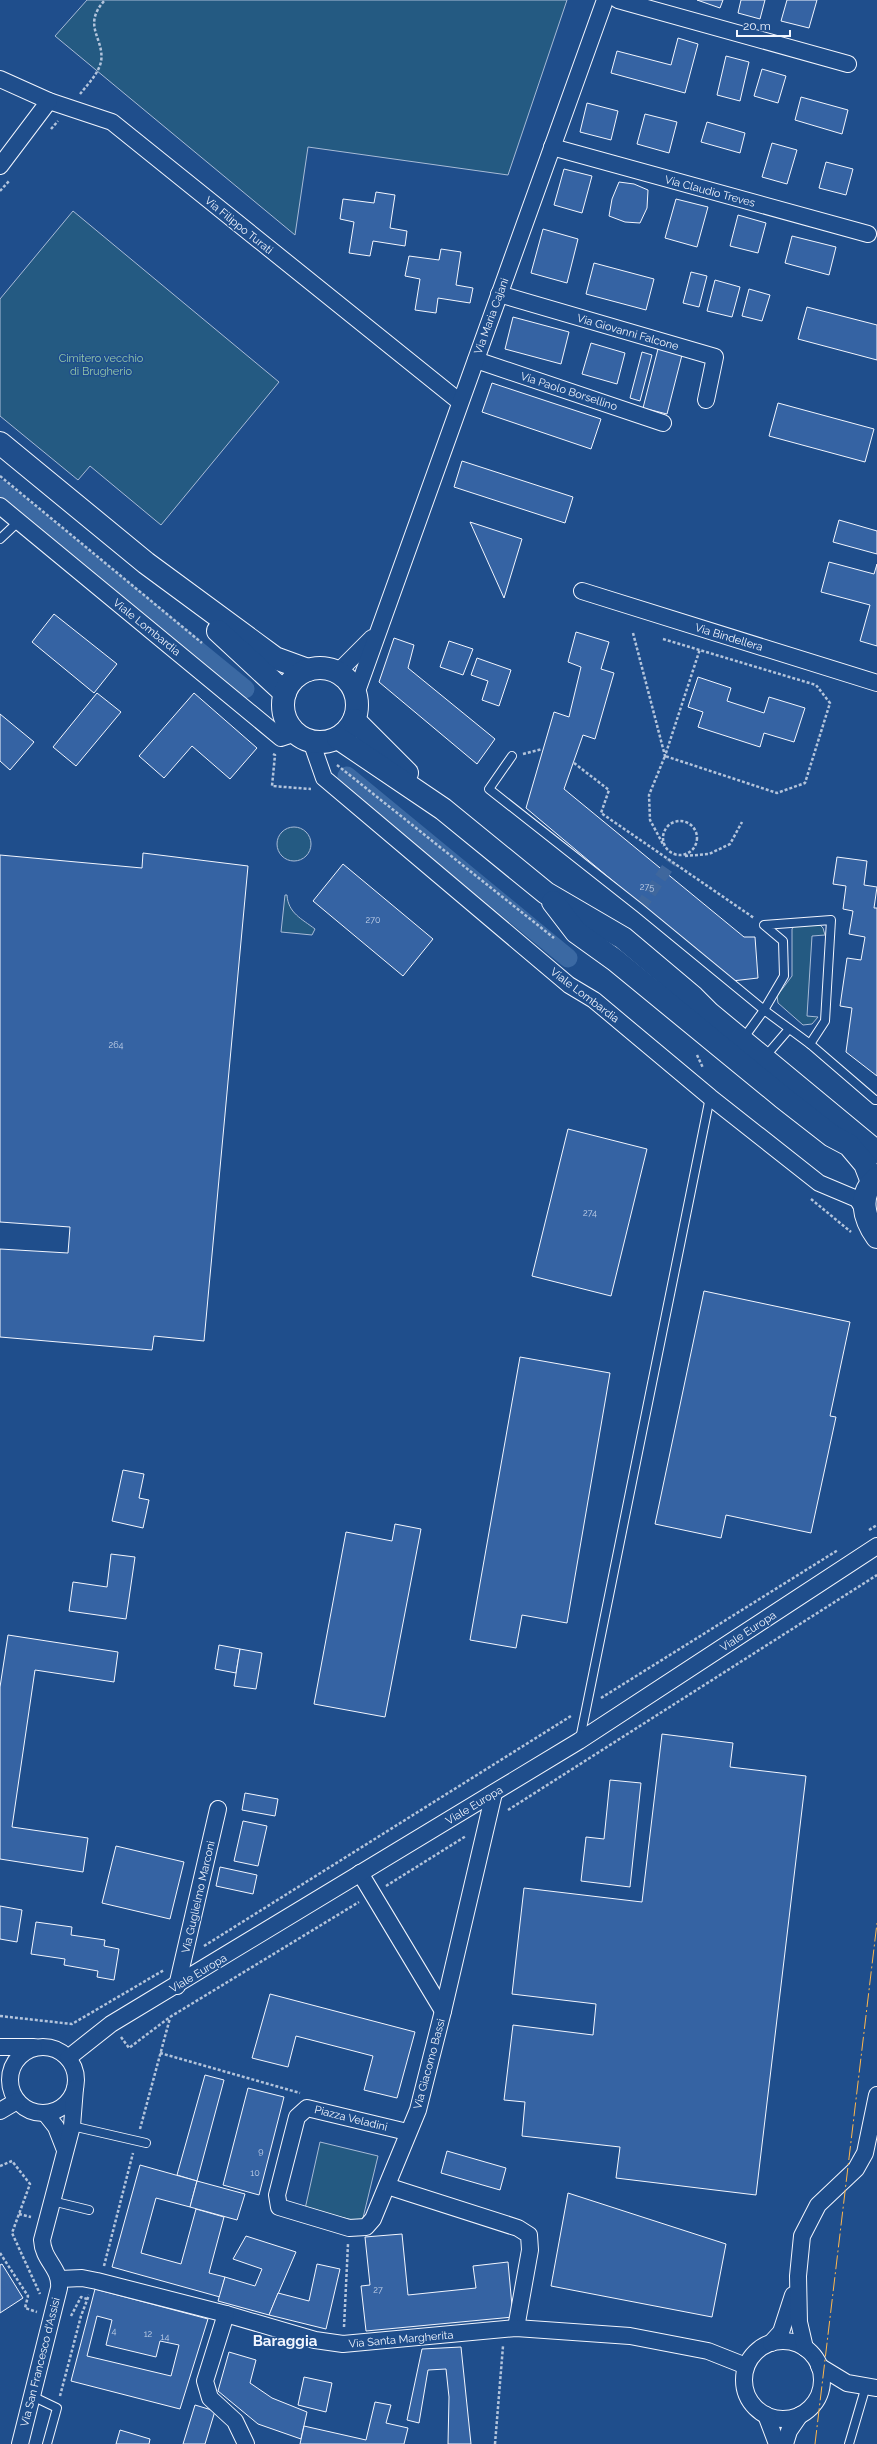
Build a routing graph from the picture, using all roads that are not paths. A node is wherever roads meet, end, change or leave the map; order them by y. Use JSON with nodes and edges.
{"nodes":[{"id":1,"x":605,"y":0,"type":"edge"},
{"id":2,"x":618,"y":0,"type":"edge"},
{"id":3,"x":848,"y":64,"type":"dead end"},
{"id":4,"x":0,"y":79,"type":"edge"},
{"id":5,"x":49,"y":101,"type":"junction"},
{"id":6,"x":552,"y":147,"type":"junction"},
{"id":7,"x":0,"y":166,"type":"edge"},
{"id":8,"x":868,"y":234,"type":"dead end"},
{"id":9,"x":499,"y":294,"type":"junction"},
{"id":10,"x":476,"y":360,"type":"junction"},
{"id":11,"x":706,"y":400,"type":"dead end"},
{"id":12,"x":460,"y":402,"type":"junction"},
{"id":13,"x":663,"y":423,"type":"dead end"},
{"id":14,"x":0,"y":443,"type":"edge"},
{"id":15,"x":0,"y":506,"type":"edge"},
{"id":16,"x":18,"y":522,"type":"junction"},
{"id":17,"x":0,"y":539,"type":"edge"},
{"id":18,"x":146,"y":563,"type":"junction"},
{"id":19,"x":582,"y":591,"type":"dead end"},
{"id":20,"x":378,"y":633,"type":"junction"},
{"id":21,"x":308,"y":670,"type":"junction"},
{"id":22,"x":338,"y":672,"type":"junction"},
{"id":23,"x":877,"y":683,"type":"edge"},
{"id":24,"x":285,"y":693,"type":"junction"},
{"id":25,"x":356,"y":694,"type":"junction"},
{"id":26,"x":354,"y":720,"type":"junction"},
{"id":27,"x":304,"y":737,"type":"junction"},
{"id":28,"x":338,"y":738,"type":"junction"},
{"id":29,"x":512,"y":756,"type":"road end"},
{"id":30,"x":443,"y":809,"type":"junction"},
{"id":31,"x":546,"y":893,"type":"junction"},
{"id":32,"x":764,"y":1010,"type":"junction"},
{"id":33,"x":790,"y":1029,"type":"junction"},
{"id":34,"x":742,"y":1041,"type":"junction"},
{"id":35,"x":810,"y":1044,"type":"junction"},
{"id":36,"x":764,"y":1059,"type":"junction"},
{"id":37,"x":782,"y":1096,"type":"junction"},
{"id":38,"x":710,"y":1097,"type":"junction"},
{"id":39,"x":877,"y":1100,"type":"edge"},
{"id":40,"x":877,"y":1152,"type":"edge"},
{"id":41,"x":875,"y":1180,"type":"edge"},
{"id":42,"x":864,"y":1209,"type":"junction"},
{"id":43,"x":877,"y":1237,"type":"edge"},
{"id":44,"x":877,"y":1546,"type":"edge"},
{"id":45,"x":579,"y":1741,"type":"junction"},
{"id":46,"x":494,"y":1793,"type":"junction"},
{"id":47,"x":218,"y":1809,"type":"dead end"},
{"id":48,"x":360,"y":1873,"type":"junction"},
{"id":49,"x":177,"y":1986,"type":"junction"},
{"id":50,"x":443,"y":2012,"type":"junction"},
{"id":51,"x":0,"y":2047,"type":"edge"},
{"id":52,"x":36,"y":2047,"type":"junction"},
{"id":53,"x":0,"y":2051,"type":"edge"},
{"id":54,"x":68,"y":2058,"type":"junction"},
{"id":55,"x":10,"y":2075,"type":"junction"},
{"id":56,"x":75,"y":2088,"type":"junction"},
{"id":57,"x":877,"y":2095,"type":"edge"},
{"id":58,"x":17,"y":2101,"type":"junction"},
{"id":59,"x":0,"y":2111,"type":"edge"},
{"id":60,"x":45,"y":2113,"type":"junction"},
{"id":61,"x":72,"y":2126,"type":"junction"},
{"id":62,"x":407,"y":2132,"type":"junction"},
{"id":63,"x":146,"y":2143,"type":"dead end"},
{"id":64,"x":65,"y":2150,"type":"junction"},
{"id":65,"x":387,"y":2186,"type":"junction"},
{"id":66,"x":52,"y":2201,"type":"junction"},
{"id":67,"x":89,"y":2210,"type":"dead end"},
{"id":68,"x":798,"y":2276,"type":"junction"},
{"id":69,"x":60,"y":2279,"type":"junction"},
{"id":70,"x":226,"y":2314,"type":"junction"},
{"id":71,"x":510,"y":2329,"type":"junction"},
{"id":72,"x":771,"y":2343,"type":"junction"},
{"id":73,"x":804,"y":2348,"type":"junction"},
{"id":74,"x":746,"y":2366,"type":"junction"},
{"id":75,"x":819,"y":2366,"type":"junction"},
{"id":76,"x":847,"y":2383,"type":"junction"},
{"id":77,"x":871,"y":2387,"type":"edge"},
{"id":78,"x":32,"y":2396,"type":"junction"},
{"id":79,"x":816,"y":2400,"type":"junction"},
{"id":80,"x":766,"y":2415,"type":"junction"},
{"id":81,"x":800,"y":2415,"type":"junction"},
{"id":82,"x":20,"y":2444,"type":"edge"},
{"id":83,"x":47,"y":2444,"type":"edge"},
{"id":84,"x":246,"y":2444,"type":"edge"},
{"id":85,"x":777,"y":2444,"type":"edge"},
{"id":86,"x":785,"y":2444,"type":"edge"},
{"id":87,"x":848,"y":2444,"type":"edge"}],
"edges":[{"from":1,"to":6,"type":"street","name":"Via Maria Cajani"},
{"from":2,"to":3,"type":"street"},
{"from":4,"to":5,"type":"street","name":"Via Filippo Turati"},
{"from":5,"to":7,"type":"street"},
{"from":5,"to":12,"type":"street","name":"Via Filippo Turati"},
{"from":6,"to":8,"type":"street","name":"Via Claudio Treves"},
{"from":6,"to":9,"type":"street","name":"Via Maria Cajani"},
{"from":9,"to":10,"type":"street","name":"Via Maria Cajani"},
{"from":9,"to":11,"type":"street","name":"Via Giovanni Falcone"},
{"from":10,"to":12,"type":"street","name":"Via Maria Cajani"},
{"from":10,"to":13,"type":"street","name":"Via Paolo Borsellino"},
{"from":12,"to":20,"type":"street","name":"Via Maria Cajani"},
{"from":14,"to":18,"type":"main road"},
{"from":15,"to":16,"type":"street","name":"Viale Lombardia"},
{"from":16,"to":17,"type":"lane"},
{"from":16,"to":27,"type":"street","name":"Viale Lombardia"},
{"from":18,"to":21,"type":"main road"},
{"from":18,"to":24,"type":"main road"},
{"from":19,"to":23,"type":"street","name":"Via Bindellera"},
{"from":20,"to":22,"type":"street","name":"Via Maria Cajani"},
{"from":20,"to":25,"type":"street","name":"Via Maria Cajani"},
{"from":21,"to":22,"type":"main road"},
{"from":21,"to":24,"type":"main road"},
{"from":22,"to":25,"type":"main road"},
{"from":24,"to":27,"type":"main road"},
{"from":25,"to":26,"type":"main road"},
{"from":26,"to":28,"type":"main road"},
{"from":26,"to":30,"type":"main road"},
{"from":27,"to":28,"type":"main road"},
{"from":27,"to":38,"type":"street","name":"Viale Lombardia"},
{"from":28,"to":30,"type":"main road"},
{"from":29,"to":32,"type":"lane"},
{"from":30,"to":31,"type":"main road"},
{"from":31,"to":34,"type":"main road"},
{"from":31,"to":37,"type":"main road"},
{"from":32,"to":33,"type":"lane"},
{"from":32,"to":34,"type":"lane"},
{"from":32,"to":35,"type":"lane"},
{"from":33,"to":35,"type":"lane"},
{"from":33,"to":36,"type":"lane"},
{"from":34,"to":36,"type":"main road"},
{"from":34,"to":37,"type":"lane"},
{"from":35,"to":39,"type":"lane"},
{"from":36,"to":40,"type":"main road"},
{"from":37,"to":41,"type":"main road"},
{"from":38,"to":42,"type":"street","name":"Viale Lombardia"},
{"from":38,"to":45,"type":"lane"},
{"from":41,"to":42,"type":"main road"},
{"from":42,"to":43,"type":"main road"},
{"from":44,"to":45,"type":"street","name":"Viale Europa"},
{"from":45,"to":46,"type":"street","name":"Viale Europa"},
{"from":46,"to":48,"type":"street","name":"Viale Europa"},
{"from":46,"to":50,"type":"street","name":"Via Giacomo Bassi"},
{"from":47,"to":49,"type":"street","name":"Via Guglielmo Marconi"},
{"from":48,"to":49,"type":"street","name":"Viale Europa"},
{"from":48,"to":50,"type":"street"},
{"from":49,"to":54,"type":"street","name":"Viale Europa"},
{"from":50,"to":62,"type":"street","name":"Via Giacomo Bassi"},
{"from":51,"to":52,"type":"street"},
{"from":52,"to":54,"type":"street"},
{"from":52,"to":55,"type":"street"},
{"from":53,"to":55,"type":"street"},
{"from":54,"to":56,"type":"street"},
{"from":55,"to":58,"type":"street"},
{"from":56,"to":60,"type":"street"},
{"from":56,"to":61,"type":"street"},
{"from":57,"to":68,"type":"street"},
{"from":58,"to":59,"type":"street"},
{"from":58,"to":60,"type":"street"},
{"from":60,"to":64,"type":"street"},
{"from":61,"to":63,"type":"lane"},
{"from":61,"to":64,"type":"street"},
{"from":62,"to":65,"type":"street","name":"Via Giacomo Bassi"},
{"from":62,"to":65,"type":"street","name":"Piazza Veladini"},
{"from":64,"to":66,"type":"street"},
{"from":65,"to":71,"type":"street"},
{"from":66,"to":67,"type":"lane"},
{"from":66,"to":69,"type":"street"},
{"from":68,"to":72,"type":"street"},
{"from":68,"to":73,"type":"street"},
{"from":69,"to":70,"type":"street","name":"Via Santa Margherita"},
{"from":69,"to":78,"type":"street","name":"Via San Francesco d'Assisi"},
{"from":70,"to":71,"type":"street","name":"Via Santa Margherita"},
{"from":70,"to":84,"type":"street"},
{"from":71,"to":74,"type":"street","name":"Via Santa Margherita"},
{"from":72,"to":73,"type":"street"},
{"from":72,"to":74,"type":"street"},
{"from":73,"to":75,"type":"street"},
{"from":74,"to":80,"type":"street"},
{"from":75,"to":76,"type":"street"},
{"from":75,"to":79,"type":"street"},
{"from":76,"to":77,"type":"street"},
{"from":76,"to":79,"type":"street"},
{"from":77,"to":87,"type":"lane"},
{"from":78,"to":82,"type":"street","name":"Via San Francesco d'Assisi"},
{"from":78,"to":83,"type":"lane"},
{"from":79,"to":81,"type":"street"},
{"from":80,"to":81,"type":"street"},
{"from":80,"to":85,"type":"street"},
{"from":81,"to":86,"type":"street"}]}
